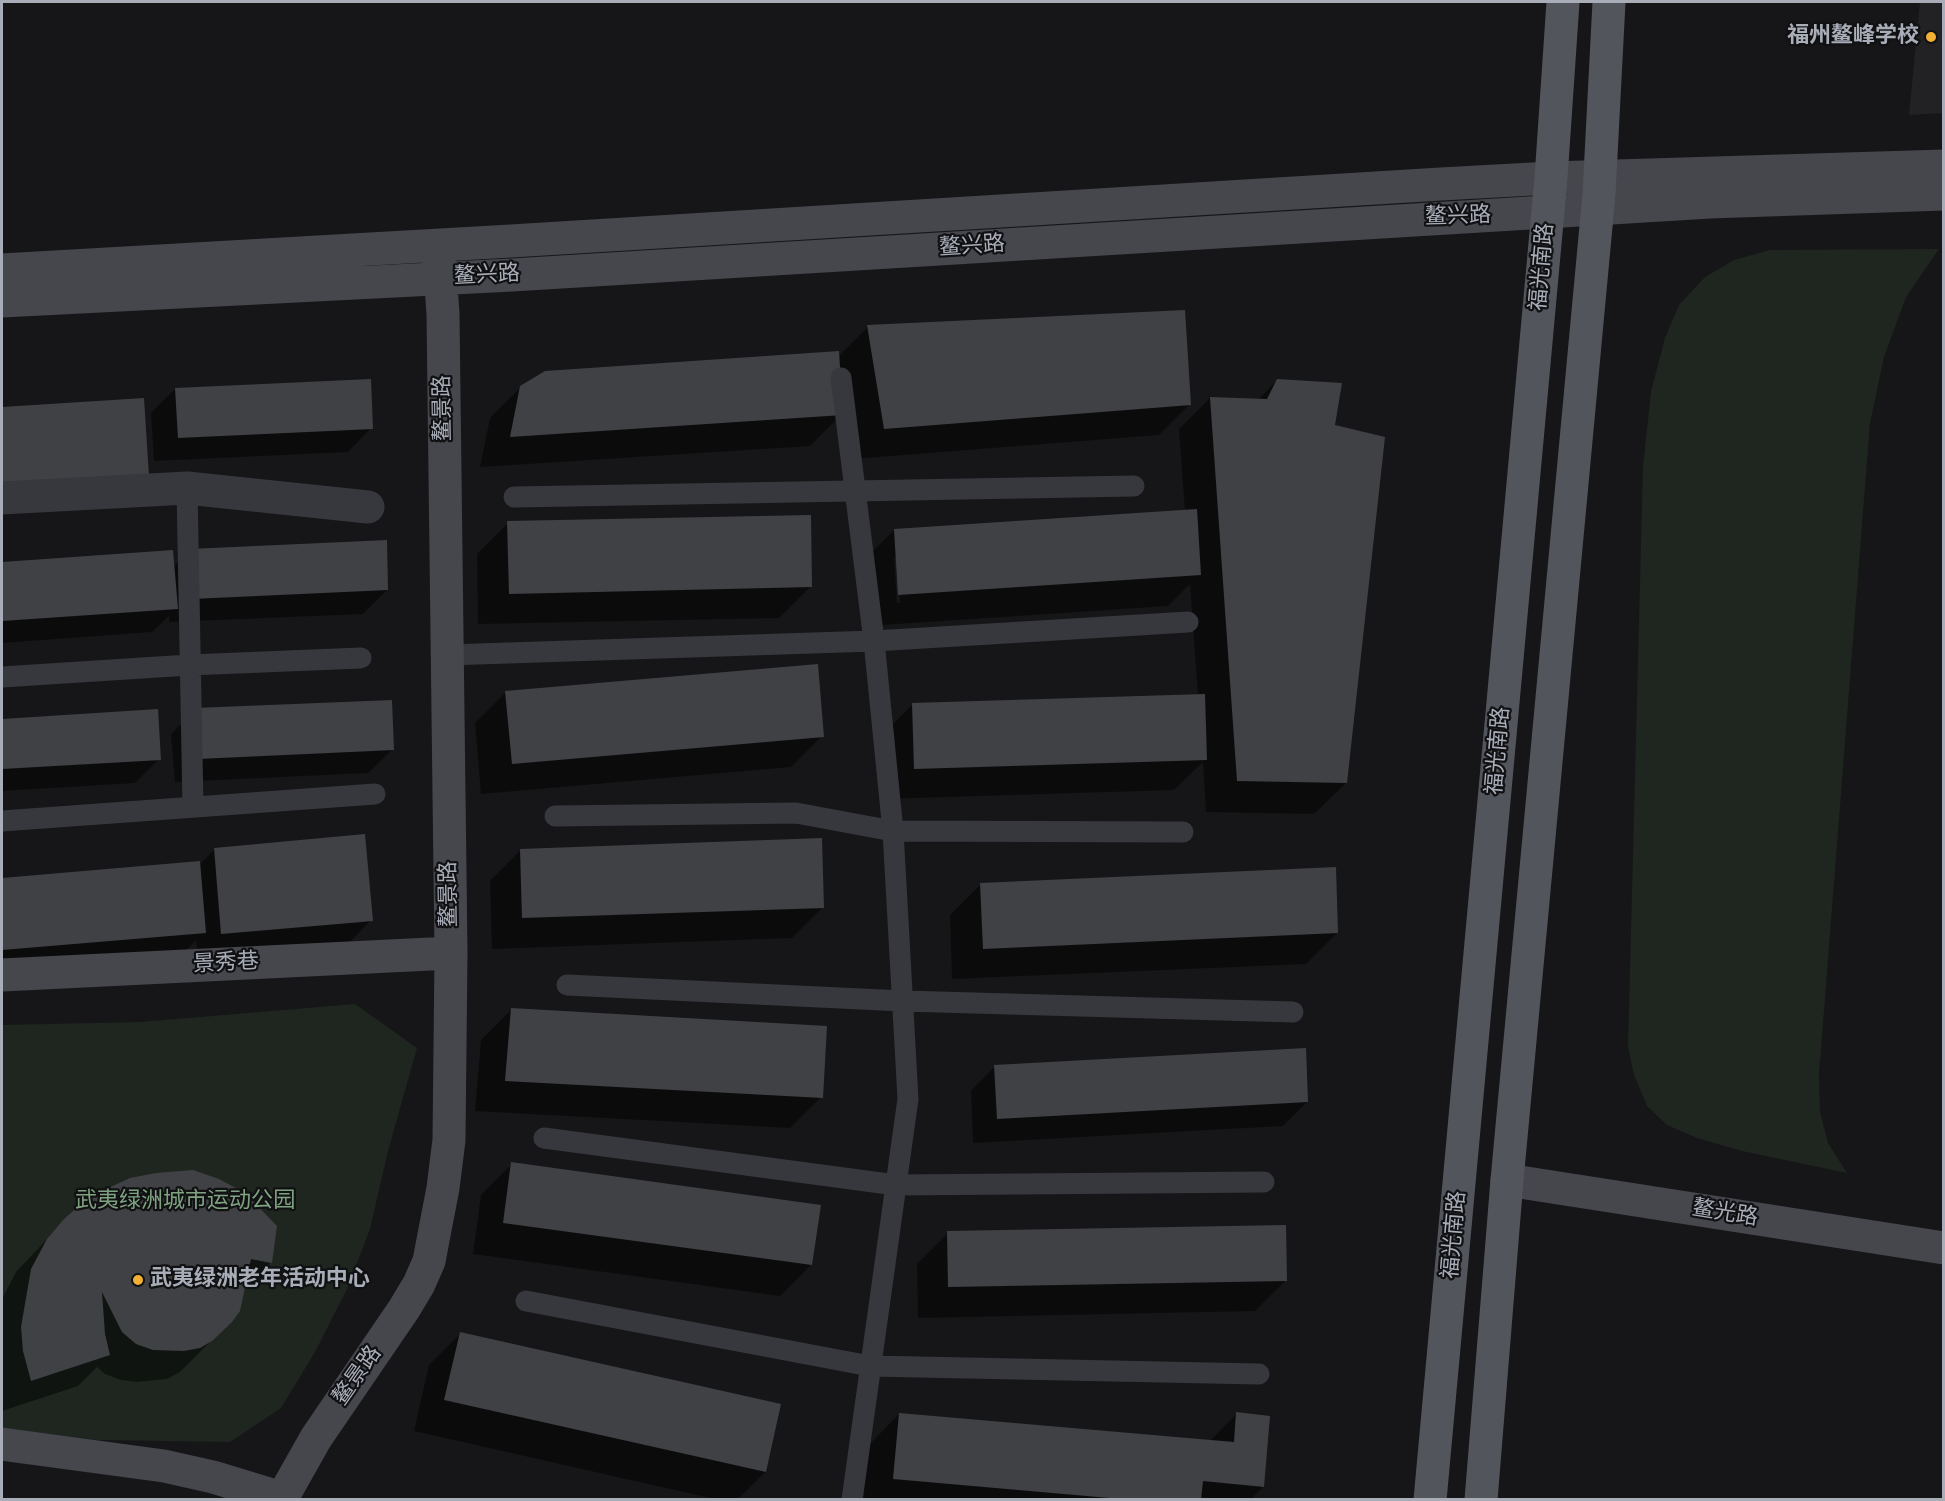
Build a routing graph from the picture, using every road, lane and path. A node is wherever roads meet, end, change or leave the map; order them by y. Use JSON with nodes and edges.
{"nodes":[{"id":1,"x":1563,"y":2,"type":"edge"},
{"id":2,"x":1609,"y":2,"type":"edge"},
{"id":3,"x":1944,"y":166,"type":"edge"},
{"id":4,"x":1600,"y":177,"type":"junction"},
{"id":5,"x":1551,"y":178,"type":"junction"},
{"id":6,"x":1944,"y":194,"type":"edge"},
{"id":7,"x":1598,"y":210,"type":"junction"},
{"id":8,"x":1548,"y":214,"type":"junction"},
{"id":9,"x":439,"y":245,"type":"junction"},
{"id":10,"x":2,"y":270,"type":"edge"},
{"id":11,"x":440,"y":279,"type":"junction"},
{"id":12,"x":2,"y":301,"type":"edge"},
{"id":13,"x":841,"y":378,"type":"dead end"},
{"id":14,"x":1134,"y":486,"type":"dead end"},
{"id":15,"x":187,"y":488,"type":"junction"},
{"id":16,"x":855,"y":491,"type":"junction"},
{"id":17,"x":514,"y":497,"type":"dead end"},
{"id":18,"x":2,"y":498,"type":"edge"},
{"id":19,"x":368,"y":507,"type":"dead end"},
{"id":20,"x":1188,"y":622,"type":"dead end"},
{"id":21,"x":874,"y":641,"type":"junction"},
{"id":22,"x":447,"y":655,"type":"junction"},
{"id":23,"x":361,"y":658,"type":"dead end"},
{"id":24,"x":189,"y":665,"type":"junction"},
{"id":25,"x":2,"y":677,"type":"edge"},
{"id":26,"x":375,"y":794,"type":"dead end"},
{"id":27,"x":193,"y":807,"type":"junction"},
{"id":28,"x":555,"y":816,"type":"dead end"},
{"id":29,"x":2,"y":821,"type":"edge"},
{"id":30,"x":893,"y":831,"type":"junction"},
{"id":31,"x":1183,"y":832,"type":"dead end"},
{"id":32,"x":451,"y":953,"type":"junction"},
{"id":33,"x":2,"y":975,"type":"edge"},
{"id":34,"x":567,"y":985,"type":"dead end"},
{"id":35,"x":903,"y":1001,"type":"junction"},
{"id":36,"x":1293,"y":1012,"type":"dead end"},
{"id":37,"x":544,"y":1138,"type":"dead end"},
{"id":38,"x":1507,"y":1180,"type":"junction"},
{"id":39,"x":1264,"y":1182,"type":"dead end"},
{"id":40,"x":896,"y":1185,"type":"junction"},
{"id":41,"x":1944,"y":1248,"type":"edge"},
{"id":42,"x":526,"y":1301,"type":"dead end"},
{"id":43,"x":870,"y":1366,"type":"junction"},
{"id":44,"x":1259,"y":1374,"type":"dead end"},
{"id":45,"x":2,"y":1444,"type":"edge"},
{"id":46,"x":282,"y":1499,"type":"edge"},
{"id":47,"x":852,"y":1500,"type":"edge"},
{"id":48,"x":1430,"y":1500,"type":"edge"},
{"id":49,"x":1481,"y":1500,"type":"edge"}],
"edges":[{"from":1,"to":5,"type":"main road","name":"福光南路"},
{"from":2,"to":4,"type":"main road","name":"福光南路"},
{"from":3,"to":4,"type":"main road","name":"鳌兴路"},
{"from":4,"to":5,"type":"main road","name":"鳌兴路"},
{"from":4,"to":7,"type":"main road","name":"福光南路"},
{"from":5,"to":8,"type":"main road","name":"福光南路"},
{"from":5,"to":9,"type":"main road","name":"鳌兴路"},
{"from":6,"to":7,"type":"main road","name":"鳌兴路"},
{"from":7,"to":8,"type":"main road","name":"鳌兴路"},
{"from":7,"to":38,"type":"main road","name":"福光南路"},
{"from":8,"to":11,"type":"main road","name":"鳌兴路"},
{"from":8,"to":48,"type":"main road","name":"福光南路"},
{"from":9,"to":10,"type":"main road","name":"鳌兴路"},
{"from":9,"to":11,"type":"main road","name":"鳌景路"},
{"from":11,"to":12,"type":"main road","name":"鳌兴路"},
{"from":11,"to":22,"type":"main road","name":"鳌景路"},
{"from":13,"to":16,"type":"lane"},
{"from":14,"to":16,"type":"lane"},
{"from":15,"to":18,"type":"street"},
{"from":15,"to":19,"type":"street"},
{"from":15,"to":24,"type":"lane"},
{"from":16,"to":17,"type":"lane"},
{"from":16,"to":21,"type":"lane"},
{"from":20,"to":21,"type":"lane"},
{"from":21,"to":22,"type":"lane"},
{"from":21,"to":30,"type":"lane"},
{"from":22,"to":32,"type":"main road","name":"鳌景路"},
{"from":23,"to":24,"type":"lane"},
{"from":24,"to":25,"type":"lane"},
{"from":24,"to":27,"type":"lane"},
{"from":26,"to":27,"type":"lane"},
{"from":27,"to":29,"type":"lane"},
{"from":28,"to":30,"type":"lane"},
{"from":30,"to":31,"type":"lane"},
{"from":30,"to":35,"type":"lane"},
{"from":32,"to":33,"type":"main road","name":"景秀巷"},
{"from":32,"to":46,"type":"main road","name":"鳌景路"},
{"from":34,"to":35,"type":"lane"},
{"from":35,"to":36,"type":"lane"},
{"from":35,"to":40,"type":"lane"},
{"from":37,"to":40,"type":"lane"},
{"from":38,"to":41,"type":"main road","name":"鳌光路"},
{"from":38,"to":49,"type":"main road","name":"福光南路"},
{"from":39,"to":40,"type":"lane"},
{"from":40,"to":43,"type":"lane"},
{"from":42,"to":43,"type":"lane"},
{"from":43,"to":44,"type":"lane"},
{"from":43,"to":47,"type":"lane"},
{"from":45,"to":46,"type":"main road"}]}
